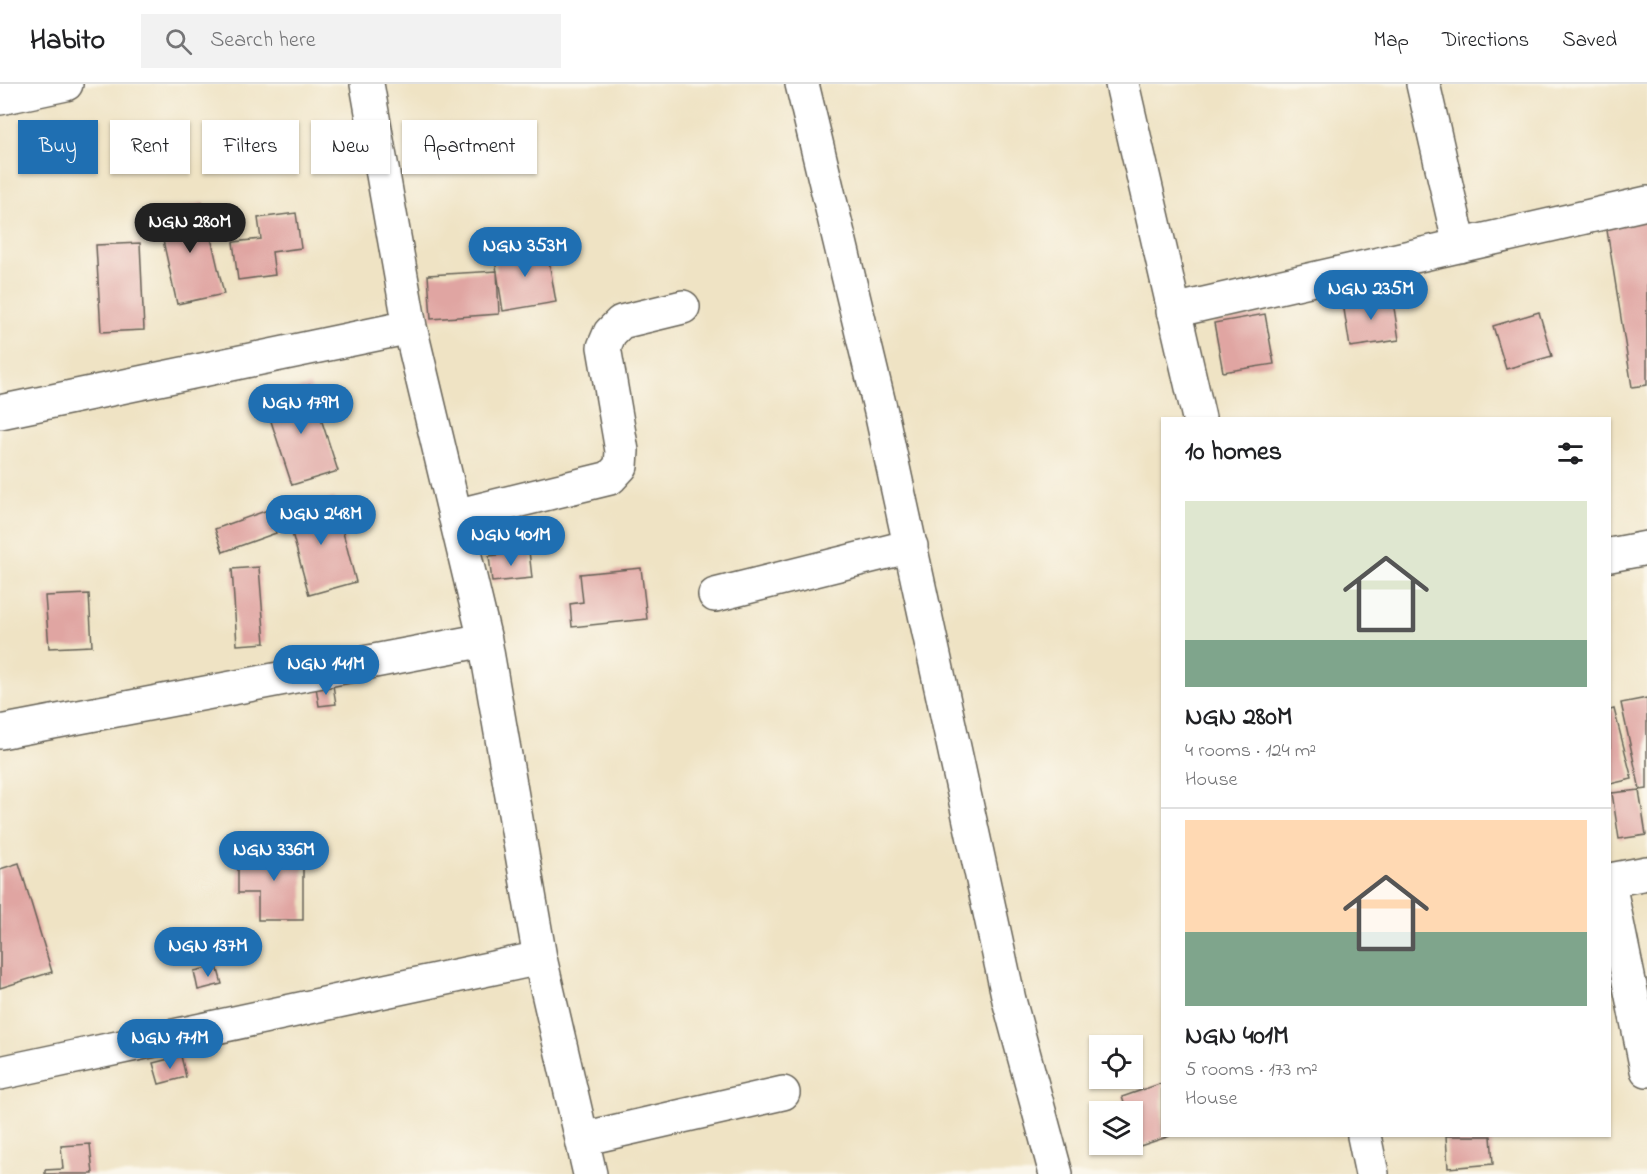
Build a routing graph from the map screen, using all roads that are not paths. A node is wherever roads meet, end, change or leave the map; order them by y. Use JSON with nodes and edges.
{"nodes":[{"id":1,"x":66,"y":84,"type":"edge"},
{"id":2,"x":367,"y":84,"type":"edge"},
{"id":3,"x":802,"y":84,"type":"edge"},
{"id":4,"x":1122,"y":84,"type":"edge"},
{"id":5,"x":1423,"y":84,"type":"edge"},
{"id":6,"x":0,"y":98,"type":"edge"},
{"id":7,"x":1647,"y":203,"type":"edge"},
{"id":8,"x":1460,"y":246,"type":"junction"},
{"id":9,"x":683,"y":307,"type":"dead end"},
{"id":10,"x":1173,"y":311,"type":"junction"},
{"id":11,"x":410,"y":327,"type":"junction"},
{"id":12,"x":0,"y":412,"type":"edge"},
{"id":13,"x":1199,"y":417,"type":"edge"},
{"id":14,"x":455,"y":516,"type":"junction"},
{"id":15,"x":911,"y":546,"type":"junction"},
{"id":16,"x":1647,"y":548,"type":"edge"},
{"id":17,"x":1611,"y":555,"type":"edge"},
{"id":18,"x":715,"y":595,"type":"dead end"},
{"id":19,"x":485,"y":640,"type":"junction"},
{"id":20,"x":0,"y":732,"type":"edge"},
{"id":21,"x":1647,"y":873,"type":"edge"},
{"id":22,"x":1611,"y":880,"type":"edge"},
{"id":23,"x":1611,"y":893,"type":"edge"},
{"id":24,"x":540,"y":958,"type":"junction"},
{"id":25,"x":1647,"y":1070,"type":"edge"},
{"id":26,"x":0,"y":1072,"type":"edge"},
{"id":27,"x":783,"y":1093,"type":"dead end"},
{"id":28,"x":1364,"y":1137,"type":"edge"},
{"id":29,"x":582,"y":1139,"type":"junction"},
{"id":30,"x":590,"y":1174,"type":"edge"},
{"id":31,"x":1056,"y":1174,"type":"edge"},
{"id":32,"x":1372,"y":1174,"type":"edge"}],
"edges":[{"from":1,"to":6,"type":"street"},
{"from":2,"to":11,"type":"street"},
{"from":3,"to":15,"type":"street"},
{"from":4,"to":10,"type":"street"},
{"from":5,"to":8,"type":"street"},
{"from":7,"to":8,"type":"street"},
{"from":8,"to":10,"type":"street"},
{"from":9,"to":14,"type":"street"},
{"from":10,"to":13,"type":"street"},
{"from":11,"to":12,"type":"street"},
{"from":11,"to":14,"type":"street"},
{"from":14,"to":19,"type":"street"},
{"from":15,"to":18,"type":"street"},
{"from":15,"to":31,"type":"street"},
{"from":16,"to":17,"type":"street"},
{"from":19,"to":20,"type":"street"},
{"from":19,"to":24,"type":"street"},
{"from":21,"to":22,"type":"street"},
{"from":23,"to":25,"type":"street"},
{"from":24,"to":26,"type":"street"},
{"from":24,"to":29,"type":"street"},
{"from":27,"to":29,"type":"street"},
{"from":28,"to":32,"type":"street"},
{"from":29,"to":30,"type":"street"}]}
